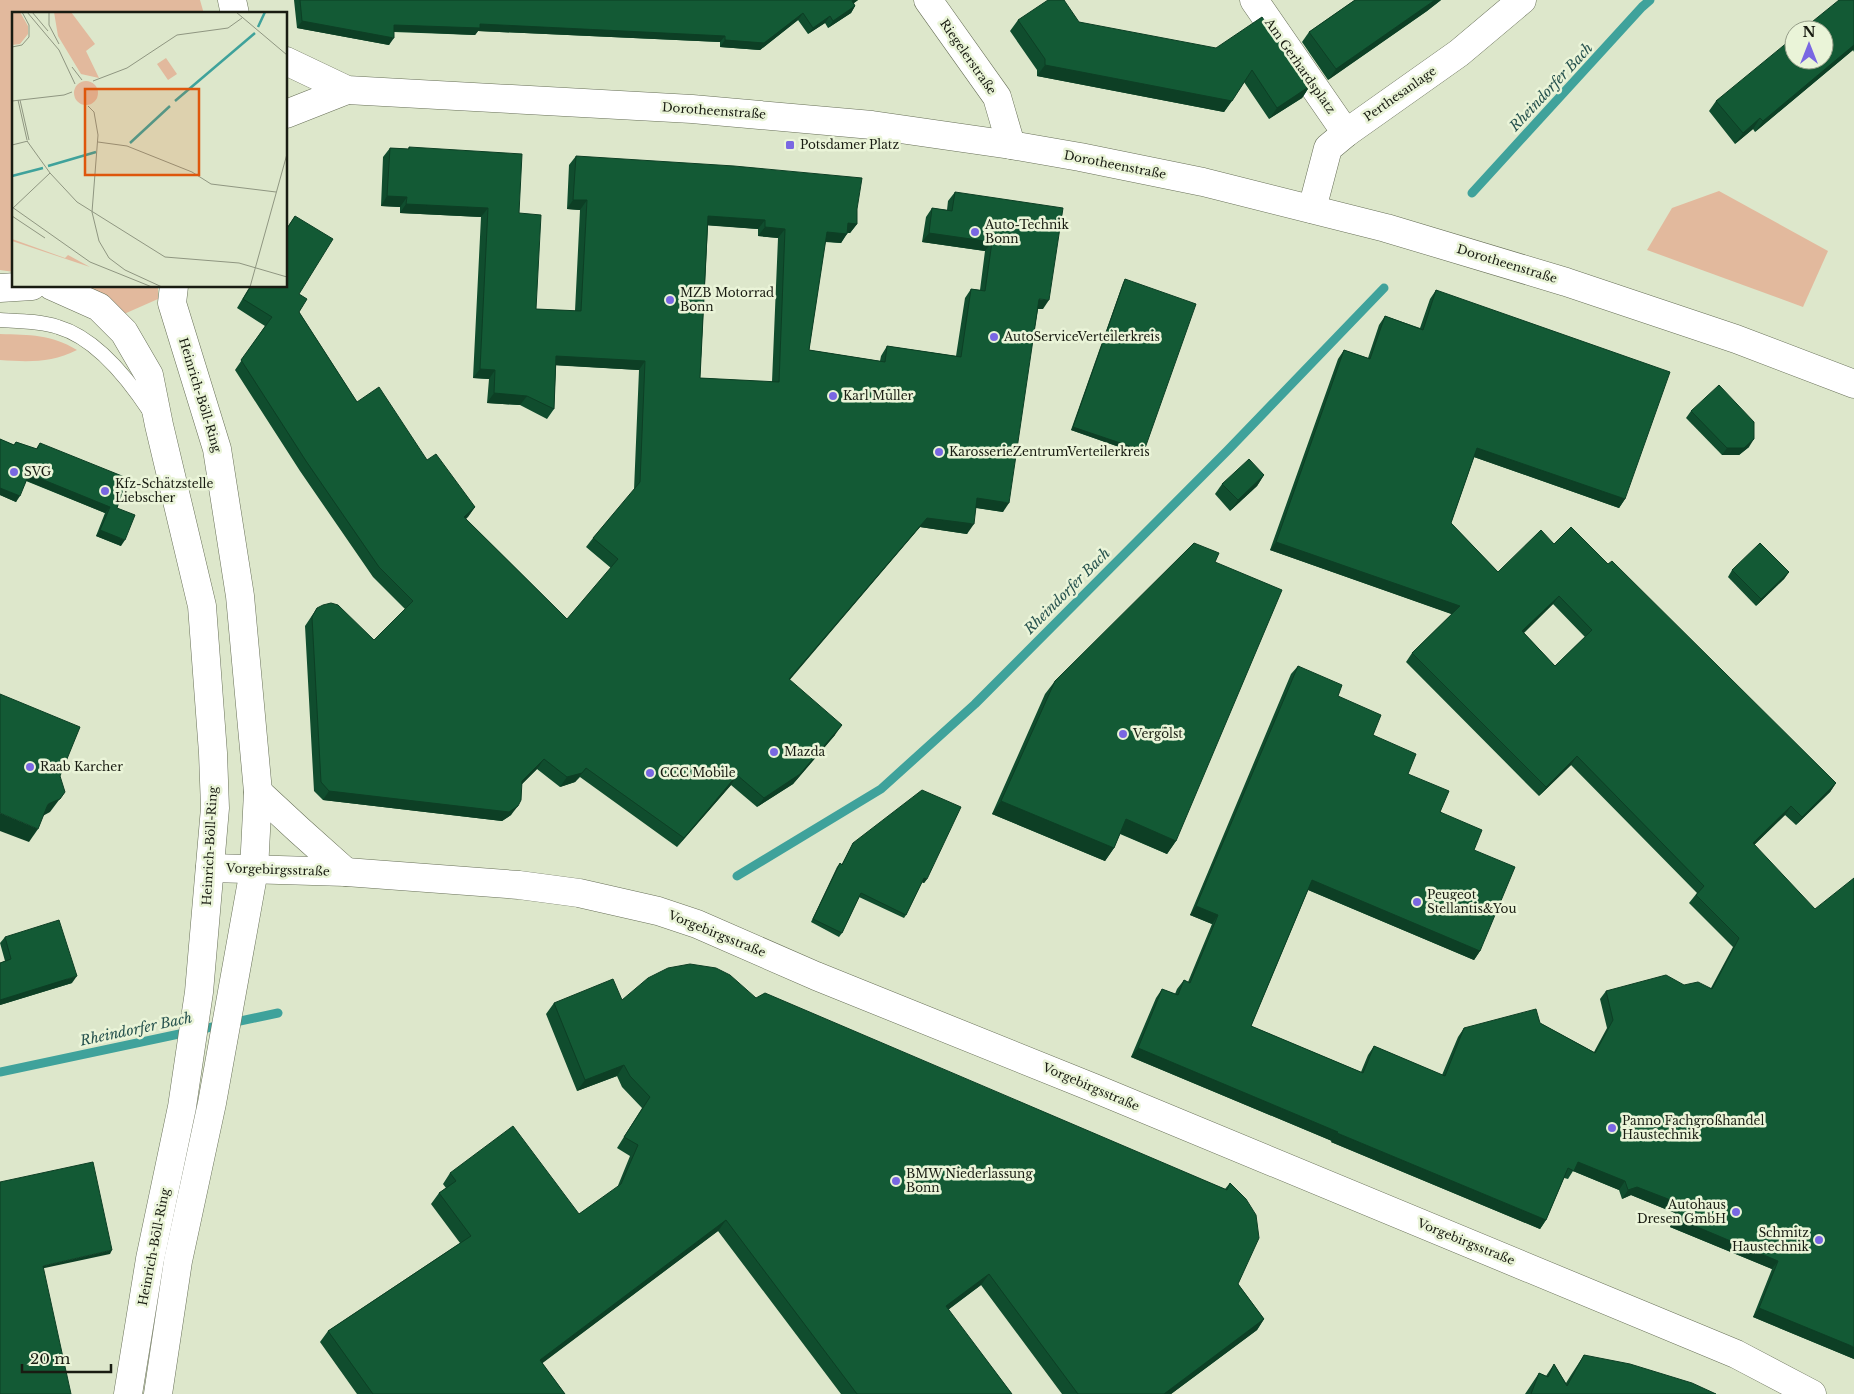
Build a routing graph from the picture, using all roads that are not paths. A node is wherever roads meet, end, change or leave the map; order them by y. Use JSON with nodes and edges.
{"nodes":[{"id":1,"x":928,"y":0,"type":"edge"},
{"id":2,"x":1254,"y":0,"type":"edge"},
{"id":3,"x":1522,"y":0,"type":"edge"},
{"id":4,"x":288,"y":62,"type":"edge"},
{"id":5,"x":347,"y":90,"type":"junction"},
{"id":6,"x":288,"y":113,"type":"edge"},
{"id":7,"x":1346,"y":133,"type":"junction"},
{"id":8,"x":1011,"y":145,"type":"junction"},
{"id":9,"x":1312,"y":209,"type":"junction"},
{"id":10,"x":56,"y":288,"type":"edge"},
{"id":11,"x":174,"y":288,"type":"edge"},
{"id":12,"x":0,"y":320,"type":"edge"},
{"id":13,"x":1854,"y":384,"type":"edge"},
{"id":14,"x":159,"y":425,"type":"junction"},
{"id":15,"x":258,"y":792,"type":"junction"},
{"id":16,"x":210,"y":868,"type":"junction"},
{"id":17,"x":254,"y":870,"type":"junction"},
{"id":18,"x":346,"y":872,"type":"junction"},
{"id":19,"x":128,"y":1394,"type":"edge"},
{"id":20,"x":158,"y":1394,"type":"edge"},
{"id":21,"x":1812,"y":1394,"type":"edge"}],
"edges":[{"from":1,"to":8,"type":"street","name":"Riegelerstraße"},
{"from":2,"to":7,"type":"street","name":"Am Gerhardsplatz"},
{"from":3,"to":7,"type":"street","name":"Perthesanlage"},
{"from":4,"to":5,"type":"street","name":"Dorotheenstraße"},
{"from":5,"to":6,"type":"street","name":"Dorotheenstraße"},
{"from":5,"to":8,"type":"street","name":"Dorotheenstraße"},
{"from":7,"to":9,"type":"street","name":"Perthesanlage"},
{"from":8,"to":9,"type":"street","name":"Dorotheenstraße"},
{"from":9,"to":13,"type":"street","name":"Dorotheenstraße"},
{"from":10,"to":14,"type":"street","name":"Heinrich-Böll-Ring"},
{"from":11,"to":15,"type":"street","name":"Heinrich-Böll-Ring"},
{"from":12,"to":14,"type":"lane"},
{"from":14,"to":16,"type":"street","name":"Heinrich-Böll-Ring"},
{"from":15,"to":17,"type":"street","name":"Heinrich-Böll-Ring"},
{"from":15,"to":18,"type":"street","name":"Vorgebirgsstraße"},
{"from":16,"to":17,"type":"street","name":"Vorgebirgsstraße"},
{"from":16,"to":19,"type":"street","name":"Heinrich-Böll-Ring"},
{"from":17,"to":18,"type":"street","name":"Vorgebirgsstraße"},
{"from":17,"to":20,"type":"street","name":"Heinrich-Böll-Ring"},
{"from":18,"to":21,"type":"street","name":"Vorgebirgsstraße"}]}
